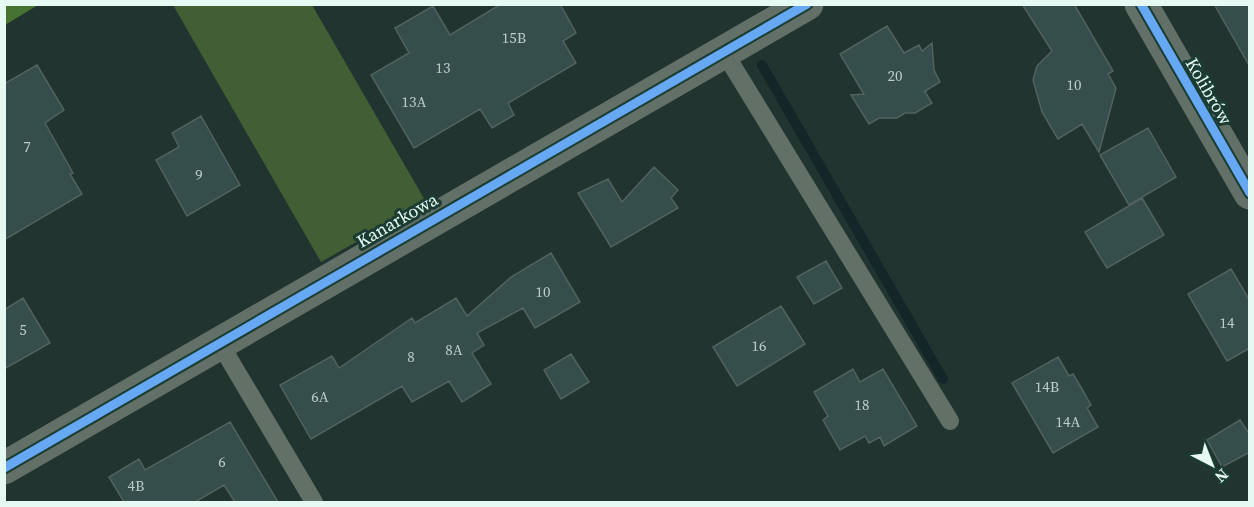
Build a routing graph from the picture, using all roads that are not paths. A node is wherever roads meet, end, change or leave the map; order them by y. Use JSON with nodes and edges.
{"nodes":[{"id":1,"x":807,"y":4,"type":"edge"},
{"id":2,"x":1141,"y":4,"type":"edge"},
{"id":3,"x":724,"y":52,"type":"junction"},
{"id":4,"x":1250,"y":193,"type":"edge"},
{"id":5,"x":219,"y":342,"type":"junction"},
{"id":6,"x":950,"y":421,"type":"dead end"},
{"id":7,"x":4,"y":468,"type":"edge"},
{"id":8,"x":314,"y":502,"type":"edge"}],
"edges":[{"from":1,"to":3,"type":"street","name":"Kanarkowa"},
{"from":2,"to":4,"type":"street","name":"Kolibrów"},
{"from":3,"to":5,"type":"street","name":"Kanarkowa"},
{"from":3,"to":6,"type":"lane"},
{"from":5,"to":7,"type":"street","name":"Kanarkowa"},
{"from":5,"to":8,"type":"lane"}]}
